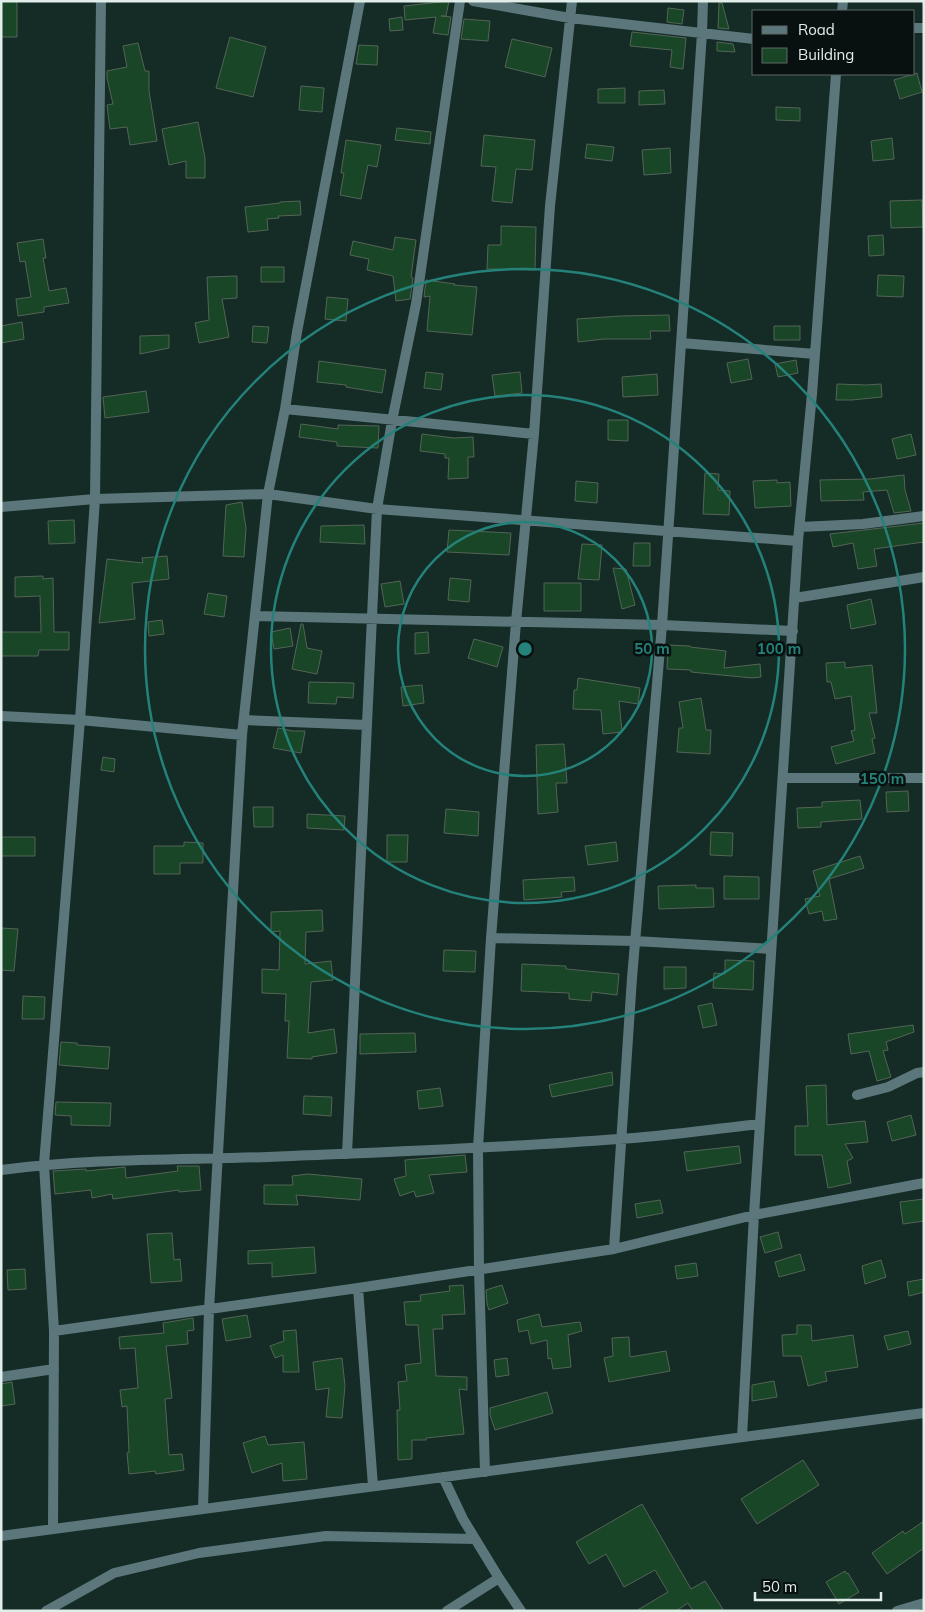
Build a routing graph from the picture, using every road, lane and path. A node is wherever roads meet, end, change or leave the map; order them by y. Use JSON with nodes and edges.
{"nodes":[{"id":1,"x":101,"y":1,"type":"edge"},
{"id":2,"x":360,"y":1,"type":"edge"},
{"id":3,"x":460,"y":1,"type":"edge"},
{"id":4,"x":473,"y":1,"type":"edge"},
{"id":5,"x":572,"y":1,"type":"edge"},
{"id":6,"x":702,"y":1,"type":"edge"},
{"id":7,"x":570,"y":18,"type":"junction"},
{"id":8,"x":702,"y":34,"type":"junction"},
{"id":9,"x":752,"y":39,"type":"edge"},
{"id":10,"x":836,"y":75,"type":"edge"},
{"id":11,"x":681,"y":343,"type":"junction"},
{"id":12,"x":815,"y":354,"type":"junction"},
{"id":13,"x":285,"y":409,"type":"junction"},
{"id":14,"x":392,"y":421,"type":"junction"},
{"id":15,"x":534,"y":434,"type":"junction"},
{"id":16,"x":268,"y":494,"type":"junction"},
{"id":17,"x":95,"y":500,"type":"junction"},
{"id":18,"x":1,"y":507,"type":"edge"},
{"id":19,"x":377,"y":509,"type":"junction"},
{"id":20,"x":924,"y":516,"type":"edge"},
{"id":21,"x":526,"y":520,"type":"junction"},
{"id":22,"x":800,"y":526,"type":"junction"},
{"id":23,"x":668,"y":530,"type":"junction"},
{"id":24,"x":798,"y":541,"type":"junction"},
{"id":25,"x":924,"y":577,"type":"edge"},
{"id":26,"x":795,"y":598,"type":"junction"},
{"id":27,"x":255,"y":616,"type":"junction"},
{"id":28,"x":372,"y":619,"type":"junction"},
{"id":29,"x":516,"y":622,"type":"junction"},
{"id":30,"x":662,"y":625,"type":"junction"},
{"id":31,"x":793,"y":631,"type":"junction"},
{"id":32,"x":1,"y":716,"type":"edge"},
{"id":33,"x":80,"y":720,"type":"junction"},
{"id":34,"x":244,"y":720,"type":"junction"},
{"id":35,"x":367,"y":725,"type":"junction"},
{"id":36,"x":242,"y":735,"type":"junction"},
{"id":37,"x":783,"y":778,"type":"junction"},
{"id":38,"x":924,"y":778,"type":"edge"},
{"id":39,"x":491,"y":938,"type":"junction"},
{"id":40,"x":635,"y":942,"type":"junction"},
{"id":41,"x":771,"y":950,"type":"junction"},
{"id":42,"x":924,"y":1072,"type":"edge"},
{"id":43,"x":858,"y":1095,"type":"dead end"},
{"id":44,"x":760,"y":1124,"type":"junction"},
{"id":45,"x":621,"y":1139,"type":"junction"},
{"id":46,"x":478,"y":1148,"type":"junction"},
{"id":47,"x":347,"y":1154,"type":"junction"},
{"id":48,"x":218,"y":1159,"type":"junction"},
{"id":49,"x":44,"y":1164,"type":"junction"},
{"id":50,"x":1,"y":1170,"type":"edge"},
{"id":51,"x":924,"y":1183,"type":"edge"},
{"id":52,"x":754,"y":1215,"type":"junction"},
{"id":53,"x":614,"y":1249,"type":"junction"},
{"id":54,"x":479,"y":1270,"type":"junction"},
{"id":55,"x":358,"y":1288,"type":"junction"},
{"id":56,"x":209,"y":1310,"type":"junction"},
{"id":57,"x":54,"y":1331,"type":"junction"},
{"id":58,"x":54,"y":1369,"type":"junction"},
{"id":59,"x":1,"y":1377,"type":"edge"},
{"id":60,"x":924,"y":1414,"type":"edge"},
{"id":61,"x":742,"y":1437,"type":"junction"},
{"id":62,"x":485,"y":1472,"type":"junction"},
{"id":63,"x":443,"y":1477,"type":"junction"},
{"id":64,"x":373,"y":1486,"type":"junction"},
{"id":65,"x":203,"y":1508,"type":"junction"},
{"id":66,"x":53,"y":1529,"type":"junction"},
{"id":67,"x":1,"y":1536,"type":"edge"},
{"id":68,"x":475,"y":1539,"type":"junction"},
{"id":69,"x":499,"y":1578,"type":"junction"},
{"id":70,"x":924,"y":1603,"type":"edge"},
{"id":71,"x":46,"y":1611,"type":"edge"},
{"id":72,"x":447,"y":1611,"type":"edge"},
{"id":73,"x":522,"y":1611,"type":"edge"},
{"id":74,"x":897,"y":1611,"type":"edge"}],
"edges":[{"from":1,"to":17,"type":"street"},
{"from":2,"to":13,"type":"street"},
{"from":3,"to":14,"type":"street"},
{"from":4,"to":7,"type":"street"},
{"from":5,"to":7,"type":"street"},
{"from":6,"to":8,"type":"street"},
{"from":7,"to":8,"type":"street"},
{"from":7,"to":15,"type":"street"},
{"from":8,"to":9,"type":"street"},
{"from":8,"to":11,"type":"street"},
{"from":10,"to":12,"type":"street"},
{"from":11,"to":12,"type":"street"},
{"from":11,"to":23,"type":"street"},
{"from":12,"to":22,"type":"street"},
{"from":13,"to":14,"type":"street"},
{"from":13,"to":16,"type":"street"},
{"from":14,"to":15,"type":"street"},
{"from":14,"to":19,"type":"street"},
{"from":15,"to":21,"type":"street"},
{"from":16,"to":17,"type":"street"},
{"from":16,"to":19,"type":"street"},
{"from":16,"to":27,"type":"street"},
{"from":17,"to":18,"type":"street"},
{"from":17,"to":33,"type":"street"},
{"from":19,"to":21,"type":"street"},
{"from":19,"to":28,"type":"street"},
{"from":20,"to":22,"type":"street"},
{"from":21,"to":23,"type":"street"},
{"from":21,"to":29,"type":"street"},
{"from":22,"to":24,"type":"street"},
{"from":23,"to":24,"type":"street"},
{"from":23,"to":30,"type":"street"},
{"from":24,"to":26,"type":"street"},
{"from":25,"to":26,"type":"street"},
{"from":26,"to":31,"type":"street"},
{"from":27,"to":28,"type":"street"},
{"from":27,"to":34,"type":"street"},
{"from":28,"to":29,"type":"street"},
{"from":28,"to":35,"type":"street"},
{"from":29,"to":30,"type":"street"},
{"from":29,"to":39,"type":"street"},
{"from":30,"to":31,"type":"street"},
{"from":30,"to":40,"type":"street"},
{"from":31,"to":37,"type":"street"},
{"from":32,"to":33,"type":"street"},
{"from":33,"to":36,"type":"street"},
{"from":33,"to":49,"type":"street"},
{"from":34,"to":35,"type":"street"},
{"from":34,"to":36,"type":"street"},
{"from":35,"to":47,"type":"street"},
{"from":36,"to":48,"type":"street"},
{"from":37,"to":38,"type":"street"},
{"from":37,"to":41,"type":"street"},
{"from":39,"to":40,"type":"street"},
{"from":39,"to":46,"type":"street"},
{"from":40,"to":41,"type":"street"},
{"from":40,"to":45,"type":"street"},
{"from":41,"to":44,"type":"street"},
{"from":42,"to":43,"type":"street"},
{"from":44,"to":45,"type":"street"},
{"from":44,"to":52,"type":"street"},
{"from":45,"to":46,"type":"street"},
{"from":45,"to":53,"type":"street"},
{"from":46,"to":47,"type":"street"},
{"from":46,"to":54,"type":"street"},
{"from":47,"to":48,"type":"street"},
{"from":48,"to":49,"type":"street"},
{"from":48,"to":56,"type":"street"},
{"from":49,"to":50,"type":"street"},
{"from":49,"to":57,"type":"street"},
{"from":51,"to":52,"type":"street"},
{"from":52,"to":53,"type":"street"},
{"from":52,"to":61,"type":"street"},
{"from":53,"to":54,"type":"street"},
{"from":54,"to":55,"type":"street"},
{"from":54,"to":62,"type":"street"},
{"from":55,"to":56,"type":"street"},
{"from":55,"to":64,"type":"street"},
{"from":56,"to":57,"type":"street"},
{"from":56,"to":65,"type":"street"},
{"from":57,"to":58,"type":"street"},
{"from":58,"to":59,"type":"street"},
{"from":58,"to":66,"type":"street"},
{"from":60,"to":61,"type":"street"},
{"from":61,"to":62,"type":"street"},
{"from":62,"to":63,"type":"street"},
{"from":63,"to":64,"type":"street"},
{"from":63,"to":68,"type":"street"},
{"from":64,"to":65,"type":"street"},
{"from":65,"to":66,"type":"street"},
{"from":66,"to":67,"type":"street"},
{"from":68,"to":69,"type":"street"},
{"from":68,"to":71,"type":"street"},
{"from":69,"to":72,"type":"street"},
{"from":69,"to":73,"type":"street"},
{"from":70,"to":74,"type":"street"}]}
